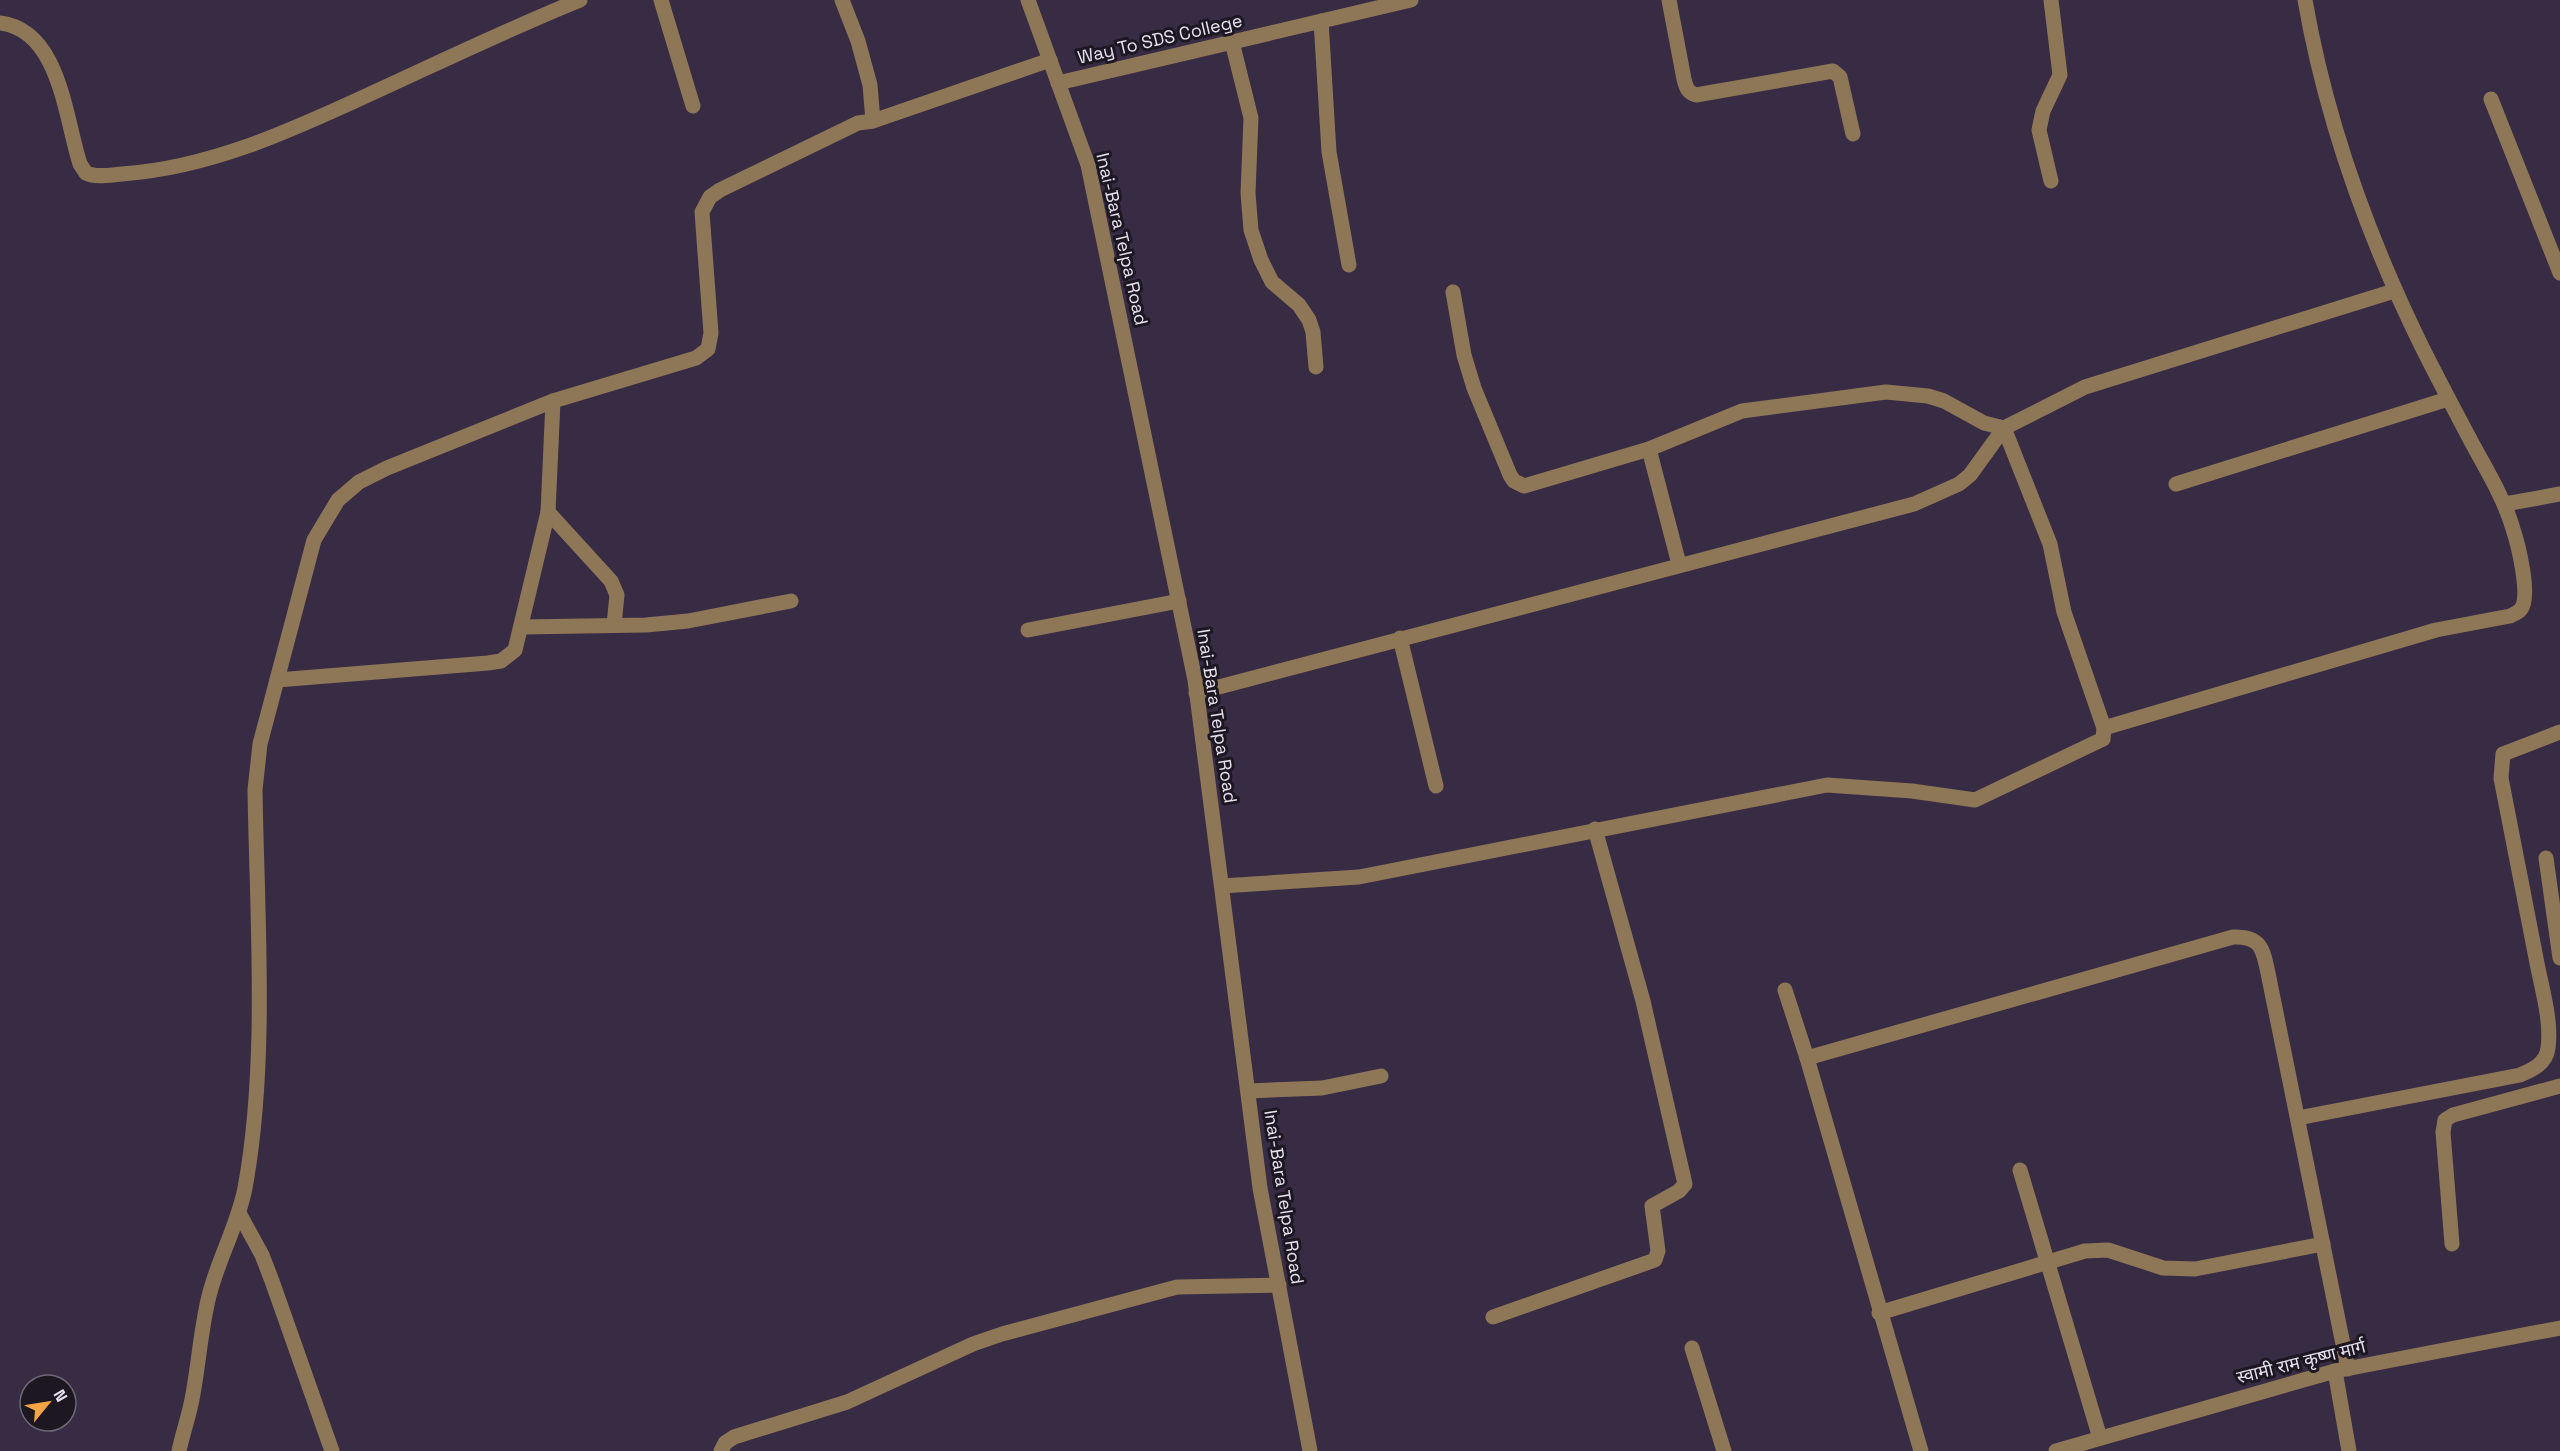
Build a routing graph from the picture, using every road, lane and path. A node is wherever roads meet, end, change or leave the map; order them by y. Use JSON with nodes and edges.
{"nodes":[{"id":1,"x":580,"y":0,"type":"edge"},
{"id":2,"x":662,"y":0,"type":"edge"},
{"id":3,"x":842,"y":0,"type":"edge"},
{"id":4,"x":1028,"y":0,"type":"edge"},
{"id":5,"x":1411,"y":0,"type":"edge"},
{"id":6,"x":1669,"y":0,"type":"edge"},
{"id":7,"x":2051,"y":0,"type":"edge"},
{"id":8,"x":2305,"y":0,"type":"edge"},
{"id":9,"x":1359,"y":6,"type":"edge"},
{"id":10,"x":1321,"y":21,"type":"junction"},
{"id":11,"x":0,"y":23,"type":"edge"},
{"id":12,"x":1232,"y":42,"type":"junction"},
{"id":13,"x":1050,"y":60,"type":"junction"},
{"id":14,"x":1058,"y":83,"type":"junction"},
{"id":15,"x":2491,"y":99,"type":"dead end"},
{"id":16,"x":693,"y":106,"type":"dead end"},
{"id":17,"x":873,"y":121,"type":"junction"},
{"id":18,"x":1853,"y":134,"type":"dead end"},
{"id":19,"x":2051,"y":181,"type":"dead end"},
{"id":20,"x":1350,"y":265,"type":"dead end"},
{"id":21,"x":2560,"y":273,"type":"edge"},
{"id":22,"x":2394,"y":291,"type":"junction"},
{"id":23,"x":1453,"y":292,"type":"dead end"},
{"id":24,"x":1316,"y":367,"type":"dead end"},
{"id":25,"x":2448,"y":399,"type":"junction"},
{"id":26,"x":553,"y":401,"type":"junction"},
{"id":27,"x":2004,"y":428,"type":"junction"},
{"id":28,"x":1649,"y":449,"type":"junction"},
{"id":29,"x":2176,"y":484,"type":"dead end"},
{"id":30,"x":2560,"y":494,"type":"edge"},
{"id":31,"x":2505,"y":504,"type":"junction"},
{"id":32,"x":548,"y":512,"type":"junction"},
{"id":33,"x":1679,"y":564,"type":"junction"},
{"id":34,"x":791,"y":601,"type":"dead end"},
{"id":35,"x":1179,"y":601,"type":"junction"},
{"id":36,"x":614,"y":625,"type":"junction"},
{"id":37,"x":522,"y":627,"type":"junction"},
{"id":38,"x":1028,"y":630,"type":"dead end"},
{"id":39,"x":1400,"y":638,"type":"junction"},
{"id":40,"x":277,"y":680,"type":"junction"},
{"id":41,"x":1196,"y":693,"type":"junction"},
{"id":42,"x":2104,"y":728,"type":"junction"},
{"id":43,"x":2560,"y":732,"type":"edge"},
{"id":44,"x":1436,"y":786,"type":"dead end"},
{"id":45,"x":1595,"y":829,"type":"junction"},
{"id":46,"x":2546,"y":858,"type":"dead end"},
{"id":47,"x":1222,"y":886,"type":"junction"},
{"id":48,"x":2560,"y":958,"type":"edge"},
{"id":49,"x":1785,"y":990,"type":"dead end"},
{"id":50,"x":1807,"y":1058,"type":"junction"},
{"id":51,"x":1381,"y":1076,"type":"dead end"},
{"id":52,"x":2560,"y":1086,"type":"edge"},
{"id":53,"x":1248,"y":1091,"type":"junction"},
{"id":54,"x":2298,"y":1119,"type":"junction"},
{"id":55,"x":2020,"y":1170,"type":"dead end"},
{"id":56,"x":239,"y":1213,"type":"junction"},
{"id":57,"x":2323,"y":1244,"type":"junction"},
{"id":58,"x":2452,"y":1244,"type":"dead end"},
{"id":59,"x":2047,"y":1260,"type":"junction"},
{"id":60,"x":1279,"y":1285,"type":"junction"},
{"id":61,"x":1879,"y":1313,"type":"junction"},
{"id":62,"x":1493,"y":1317,"type":"dead end"},
{"id":63,"x":2560,"y":1328,"type":"edge"},
{"id":64,"x":1692,"y":1348,"type":"dead end"},
{"id":65,"x":2341,"y":1370,"type":"junction"},
{"id":66,"x":2100,"y":1438,"type":"junction"},
{"id":67,"x":178,"y":1451,"type":"edge"},
{"id":68,"x":332,"y":1451,"type":"edge"},
{"id":69,"x":721,"y":1451,"type":"edge"},
{"id":70,"x":1310,"y":1451,"type":"edge"},
{"id":71,"x":1724,"y":1451,"type":"edge"},
{"id":72,"x":1921,"y":1451,"type":"edge"},
{"id":73,"x":2056,"y":1451,"type":"edge"},
{"id":74,"x":2349,"y":1451,"type":"edge"}],
"edges":[{"from":1,"to":11,"type":"street"},
{"from":2,"to":16,"type":"street"},
{"from":3,"to":17,"type":"street"},
{"from":4,"to":13,"type":"street","name":"Inai-Bara Telpa Road"},
{"from":5,"to":9,"type":"street","name":"Way To SDS College"},
{"from":6,"to":18,"type":"street"},
{"from":7,"to":19,"type":"street"},
{"from":8,"to":22,"type":"street"},
{"from":9,"to":10,"type":"street","name":"Way To SDS College"},
{"from":10,"to":12,"type":"street","name":"Way To SDS College"},
{"from":10,"to":20,"type":"street"},
{"from":12,"to":14,"type":"street","name":"Way To SDS College"},
{"from":12,"to":24,"type":"street"},
{"from":13,"to":14,"type":"street","name":"Inai-Bara Telpa Road"},
{"from":13,"to":17,"type":"street"},
{"from":14,"to":35,"type":"street","name":"Inai-Bara Telpa Road"},
{"from":15,"to":21,"type":"street"},
{"from":17,"to":26,"type":"street"},
{"from":22,"to":25,"type":"street"},
{"from":22,"to":27,"type":"street"},
{"from":23,"to":28,"type":"street"},
{"from":25,"to":29,"type":"street"},
{"from":25,"to":31,"type":"street"},
{"from":26,"to":32,"type":"street"},
{"from":26,"to":40,"type":"street"},
{"from":27,"to":28,"type":"street"},
{"from":27,"to":33,"type":"street"},
{"from":27,"to":42,"type":"street"},
{"from":28,"to":33,"type":"street"},
{"from":30,"to":31,"type":"street"},
{"from":31,"to":42,"type":"street"},
{"from":32,"to":36,"type":"street"},
{"from":32,"to":37,"type":"street"},
{"from":33,"to":39,"type":"street"},
{"from":34,"to":36,"type":"street"},
{"from":35,"to":38,"type":"street"},
{"from":35,"to":41,"type":"street","name":"Inai-Bara Telpa Road"},
{"from":36,"to":37,"type":"street"},
{"from":37,"to":40,"type":"street"},
{"from":39,"to":41,"type":"street"},
{"from":39,"to":44,"type":"street"},
{"from":40,"to":56,"type":"street"},
{"from":41,"to":47,"type":"street","name":"Inai-Bara Telpa Road"},
{"from":42,"to":45,"type":"street"},
{"from":43,"to":54,"type":"street"},
{"from":45,"to":47,"type":"street"},
{"from":45,"to":62,"type":"street"},
{"from":46,"to":48,"type":"street"},
{"from":47,"to":53,"type":"street","name":"Inai-Bara Telpa Road"},
{"from":49,"to":50,"type":"street"},
{"from":50,"to":54,"type":"street"},
{"from":50,"to":61,"type":"street"},
{"from":51,"to":53,"type":"street"},
{"from":52,"to":58,"type":"street"},
{"from":53,"to":60,"type":"street","name":"Inai-Bara Telpa Road"},
{"from":54,"to":57,"type":"street"},
{"from":55,"to":59,"type":"street"},
{"from":56,"to":67,"type":"street"},
{"from":56,"to":68,"type":"street"},
{"from":57,"to":59,"type":"street"},
{"from":57,"to":65,"type":"street"},
{"from":59,"to":61,"type":"street"},
{"from":59,"to":66,"type":"street"},
{"from":60,"to":69,"type":"street"},
{"from":60,"to":70,"type":"street","name":"Inai-Bara Telpa Road"},
{"from":61,"to":72,"type":"street"},
{"from":63,"to":65,"type":"street","name":"स्वामी राम कृष्ण मार्ग"},
{"from":64,"to":71,"type":"street"},
{"from":65,"to":66,"type":"street","name":"स्वामी राम कृष्ण मार्ग"},
{"from":65,"to":74,"type":"street"},
{"from":66,"to":73,"type":"street","name":"स्वामी राम कृष्ण मार्ग"}]}
